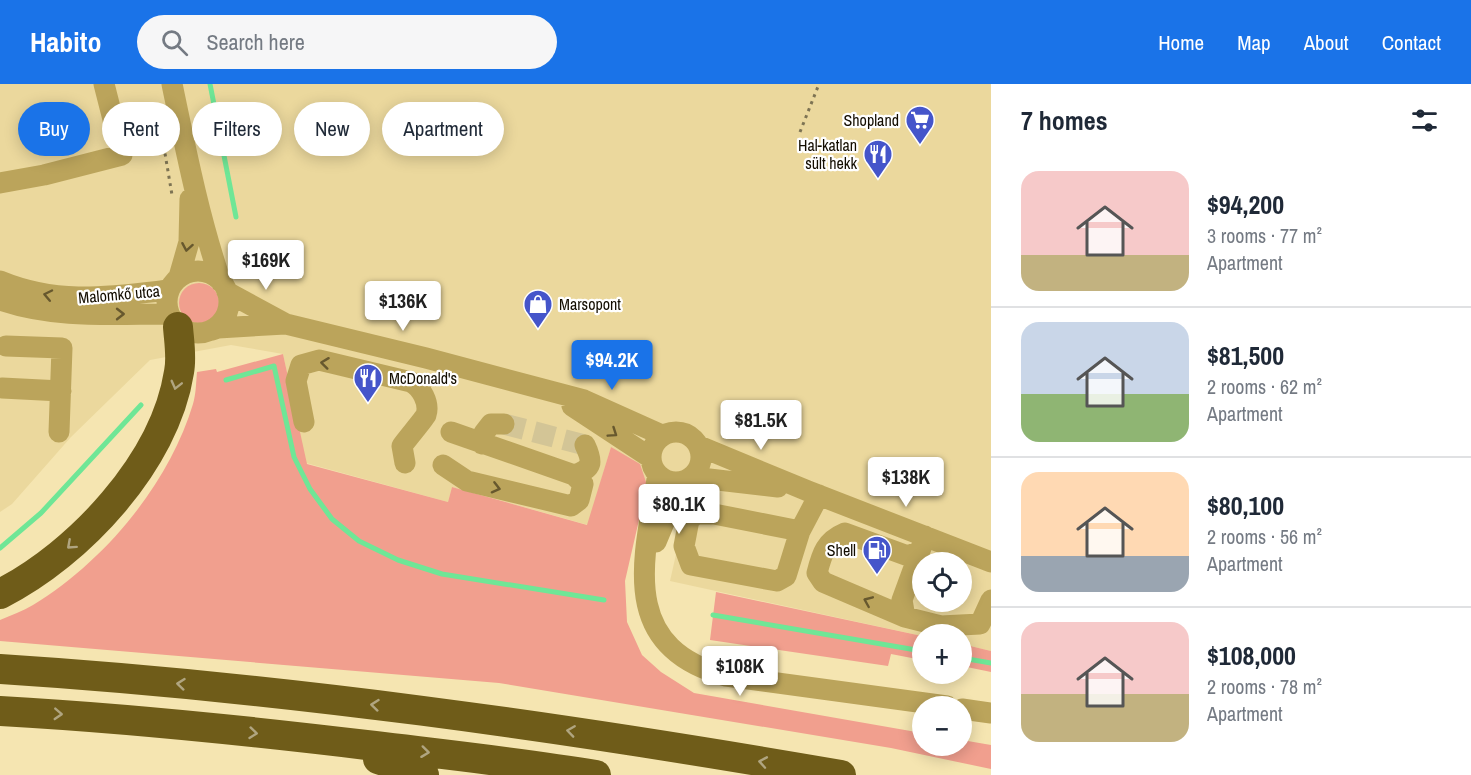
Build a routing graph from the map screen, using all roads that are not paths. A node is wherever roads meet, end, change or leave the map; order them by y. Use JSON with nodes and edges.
{"nodes":[{"id":1,"x":104,"y":84,"type":"edge"},
{"id":2,"x":172,"y":84,"type":"edge"},
{"id":3,"x":190,"y":174,"type":"junction"},
{"id":4,"x":3,"y":187,"type":"edge"},
{"id":5,"x":0,"y":281,"type":"edge"},
{"id":6,"x":174,"y":283,"type":"junction"},
{"id":7,"x":224,"y":287,"type":"junction"},
{"id":8,"x":0,"y":300,"type":"edge"},
{"id":9,"x":173,"y":320,"type":"junction"},
{"id":10,"x":286,"y":324,"type":"junction"},
{"id":11,"x":212,"y":330,"type":"junction"},
{"id":12,"x":6,"y":346,"type":"dead end"},
{"id":13,"x":2,"y":388,"type":"dead end"},
{"id":14,"x":546,"y":390,"type":"junction"},
{"id":15,"x":60,"y":391,"type":"junction"},
{"id":16,"x":304,"y":422,"type":"dead end"},
{"id":17,"x":504,"y":424,"type":"dead end"},
{"id":18,"x":59,"y":432,"type":"dead end"},
{"id":19,"x":451,"y":432,"type":"dead end"},
{"id":20,"x":662,"y":435,"type":"junction"},
{"id":21,"x":482,"y":444,"type":"junction"},
{"id":22,"x":585,"y":445,"type":"dead end"},
{"id":23,"x":699,"y":446,"type":"junction"},
{"id":24,"x":405,"y":463,"type":"dead end"},
{"id":25,"x":443,"y":465,"type":"dead end"},
{"id":26,"x":654,"y":466,"type":"junction"},
{"id":27,"x":574,"y":475,"type":"junction"},
{"id":28,"x":686,"y":479,"type":"junction"},
{"id":29,"x":814,"y":493,"type":"junction"},
{"id":30,"x":800,"y":531,"type":"junction"},
{"id":31,"x":922,"y":544,"type":"junction"},
{"id":32,"x":991,"y":562,"type":"edge"},
{"id":33,"x":644,"y":575,"type":"junction"},
{"id":34,"x":0,"y":594,"type":"edge"},
{"id":35,"x":991,"y":600,"type":"edge"},
{"id":36,"x":905,"y":617,"type":"junction"},
{"id":37,"x":986,"y":624,"type":"edge"},
{"id":38,"x":0,"y":669,"type":"edge"},
{"id":39,"x":912,"y":702,"type":"edge"},
{"id":40,"x":972,"y":710,"type":"edge"},
{"id":41,"x":0,"y":711,"type":"edge"},
{"id":42,"x":991,"y":713,"type":"edge"},
{"id":43,"x":325,"y":740,"type":"junction"},
{"id":44,"x":424,"y":775,"type":"edge"},
{"id":45,"x":596,"y":775,"type":"edge"},
{"id":46,"x":842,"y":775,"type":"edge"}],
"edges":[{"from":1,"to":4,"type":"street"},
{"from":2,"to":3,"type":"street"},
{"from":3,"to":6,"type":"street","one_way":true},
{"from":3,"to":7,"type":"street"},
{"from":6,"to":5,"type":"street","name":"Malomkő utca","one_way":true},
{"from":6,"to":7,"type":"street"},
{"from":6,"to":9,"type":"street"},
{"from":7,"to":10,"type":"street"},
{"from":7,"to":11,"type":"street"},
{"from":8,"to":9,"type":"street","name":"Malomkő utca","one_way":true},
{"from":9,"to":11,"type":"street"},
{"from":9,"to":34,"type":"highway","one_way":true},
{"from":10,"to":11,"type":"street"},
{"from":10,"to":14,"type":"street"},
{"from":12,"to":15,"type":"street"},
{"from":13,"to":15,"type":"street"},
{"from":14,"to":20,"type":"street"},
{"from":14,"to":26,"type":"street","one_way":true},
{"from":15,"to":18,"type":"street"},
{"from":24,"to":16,"type":"street","one_way":true},
{"from":17,"to":21,"type":"street"},
{"from":19,"to":21,"type":"street"},
{"from":20,"to":23,"type":"street"},
{"from":20,"to":26,"type":"street"},
{"from":21,"to":27,"type":"street"},
{"from":22,"to":27,"type":"street"},
{"from":23,"to":28,"type":"street"},
{"from":23,"to":29,"type":"street"},
{"from":25,"to":27,"type":"street","one_way":true},
{"from":26,"to":28,"type":"street"},
{"from":26,"to":33,"type":"street"},
{"from":28,"to":29,"type":"street"},
{"from":28,"to":33,"type":"street"},
{"from":29,"to":30,"type":"street"},
{"from":29,"to":31,"type":"street"},
{"from":30,"to":30,"type":"street"},
{"from":31,"to":32,"type":"street"},
{"from":31,"to":36,"type":"street"},
{"from":36,"to":31,"type":"street","one_way":true},
{"from":33,"to":39,"type":"street"},
{"from":35,"to":37,"type":"street"},
{"from":36,"to":37,"type":"street"},
{"from":46,"to":38,"type":"highway","one_way":true},
{"from":40,"to":42,"type":"street"},
{"from":41,"to":43,"type":"highway","one_way":true},
{"from":43,"to":44,"type":"highway"},
{"from":43,"to":45,"type":"highway","one_way":true}]}
